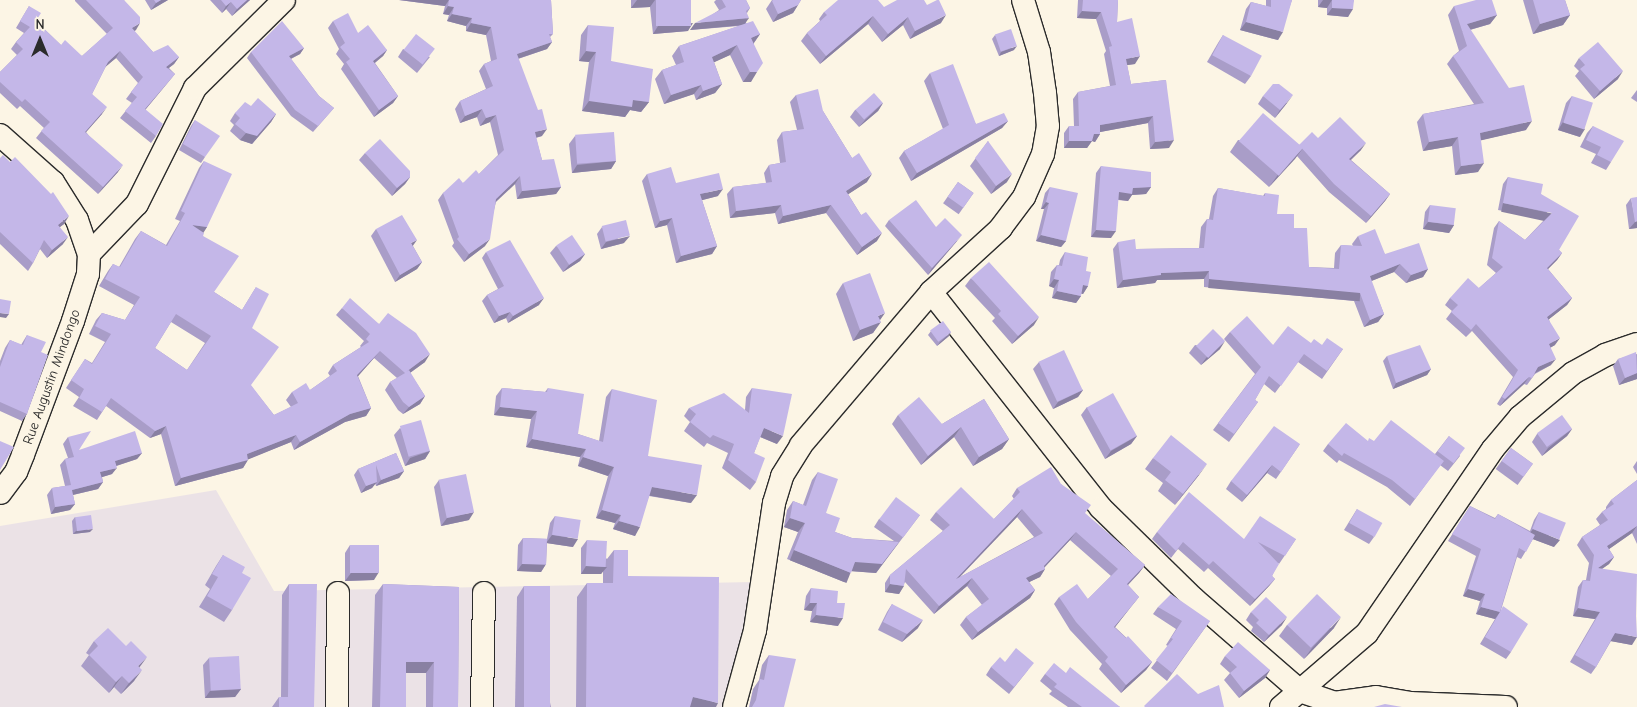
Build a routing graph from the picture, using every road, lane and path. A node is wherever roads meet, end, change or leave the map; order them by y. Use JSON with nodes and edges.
{"nodes":[{"id":1,"x":284,"y":0,"type":"edge"},
{"id":2,"x":1023,"y":0,"type":"edge"},
{"id":3,"x":0,"y":135,"type":"edge"},
{"id":4,"x":89,"y":254,"type":"junction"},
{"id":5,"x":930,"y":292,"type":"junction"},
{"id":6,"x":1637,"y":344,"type":"edge"},
{"id":7,"x":0,"y":493,"type":"edge"},
{"id":8,"x":338,"y":592,"type":"dead end"},
{"id":9,"x":484,"y":593,"type":"dead end"},
{"id":10,"x":1300,"y":691,"type":"junction"},
{"id":11,"x":337,"y":707,"type":"edge"},
{"id":12,"x":482,"y":707,"type":"edge"},
{"id":13,"x":734,"y":707,"type":"edge"},
{"id":14,"x":1281,"y":707,"type":"edge"},
{"id":15,"x":1506,"y":707,"type":"edge"}],
"edges":[{"from":1,"to":4,"type":"street"},
{"from":2,"to":5,"type":"street"},
{"from":3,"to":4,"type":"street"},
{"from":4,"to":7,"type":"street","name":"Rue Augustin Mindongo"},
{"from":5,"to":10,"type":"street"},
{"from":5,"to":13,"type":"street"},
{"from":6,"to":10,"type":"street"},
{"from":8,"to":11,"type":"street"},
{"from":9,"to":12,"type":"street"},
{"from":10,"to":14,"type":"street"},
{"from":10,"to":15,"type":"street"}]}
